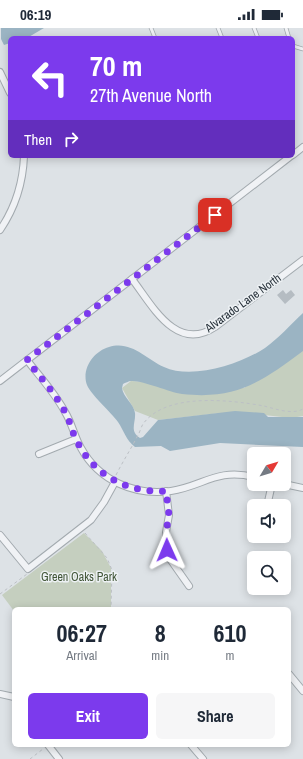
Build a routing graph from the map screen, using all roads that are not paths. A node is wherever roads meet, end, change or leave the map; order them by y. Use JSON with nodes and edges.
{"nodes":[{"id":1,"x":0,"y":72,"type":"edge"},
{"id":2,"x":8,"y":89,"type":"edge"},
{"id":3,"x":24,"y":158,"type":"edge"},
{"id":4,"x":288,"y":158,"type":"edge"},
{"id":5,"x":0,"y":230,"type":"edge"},
{"id":6,"x":303,"y":260,"type":"edge"},
{"id":7,"x":132,"y":279,"type":"junction"},
{"id":8,"x":27,"y":360,"type":"junction"},
{"id":9,"x":0,"y":381,"type":"edge"},
{"id":10,"x":76,"y":440,"type":"junction"},
{"id":11,"x":39,"y":454,"type":"dead end"},
{"id":12,"x":247,"y":476,"type":"edge"},
{"id":13,"x":115,"y":479,"type":"junction"},
{"id":14,"x":291,"y":485,"type":"edge"},
{"id":15,"x":303,"y":488,"type":"edge"},
{"id":16,"x":166,"y":491,"type":"junction"},
{"id":17,"x":0,"y":535,"type":"edge"},
{"id":18,"x":189,"y":586,"type":"dead end"},
{"id":19,"x":291,"y":676,"type":"edge"},
{"id":20,"x":303,"y":690,"type":"edge"},
{"id":21,"x":0,"y":694,"type":"edge"},
{"id":22,"x":12,"y":697,"type":"edge"},
{"id":23,"x":50,"y":747,"type":"edge"},
{"id":24,"x":193,"y":747,"type":"edge"},
{"id":25,"x":59,"y":759,"type":"edge"},
{"id":26,"x":203,"y":759,"type":"edge"}],
"edges":[{"from":1,"to":2,"type":"street"},
{"from":3,"to":5,"type":"street"},
{"from":4,"to":7,"type":"street"},
{"from":6,"to":7,"type":"street","name":"Alvarado Lane North"},
{"from":7,"to":8,"type":"street"},
{"from":8,"to":9,"type":"street"},
{"from":8,"to":10,"type":"street"},
{"from":10,"to":11,"type":"street"},
{"from":10,"to":13,"type":"street"},
{"from":12,"to":16,"type":"street"},
{"from":13,"to":16,"type":"street"},
{"from":13,"to":17,"type":"street"},
{"from":14,"to":15,"type":"street"},
{"from":16,"to":18,"type":"street"},
{"from":19,"to":20,"type":"street"},
{"from":21,"to":22,"type":"street"},
{"from":23,"to":25,"type":"street"},
{"from":24,"to":26,"type":"street"}]}
